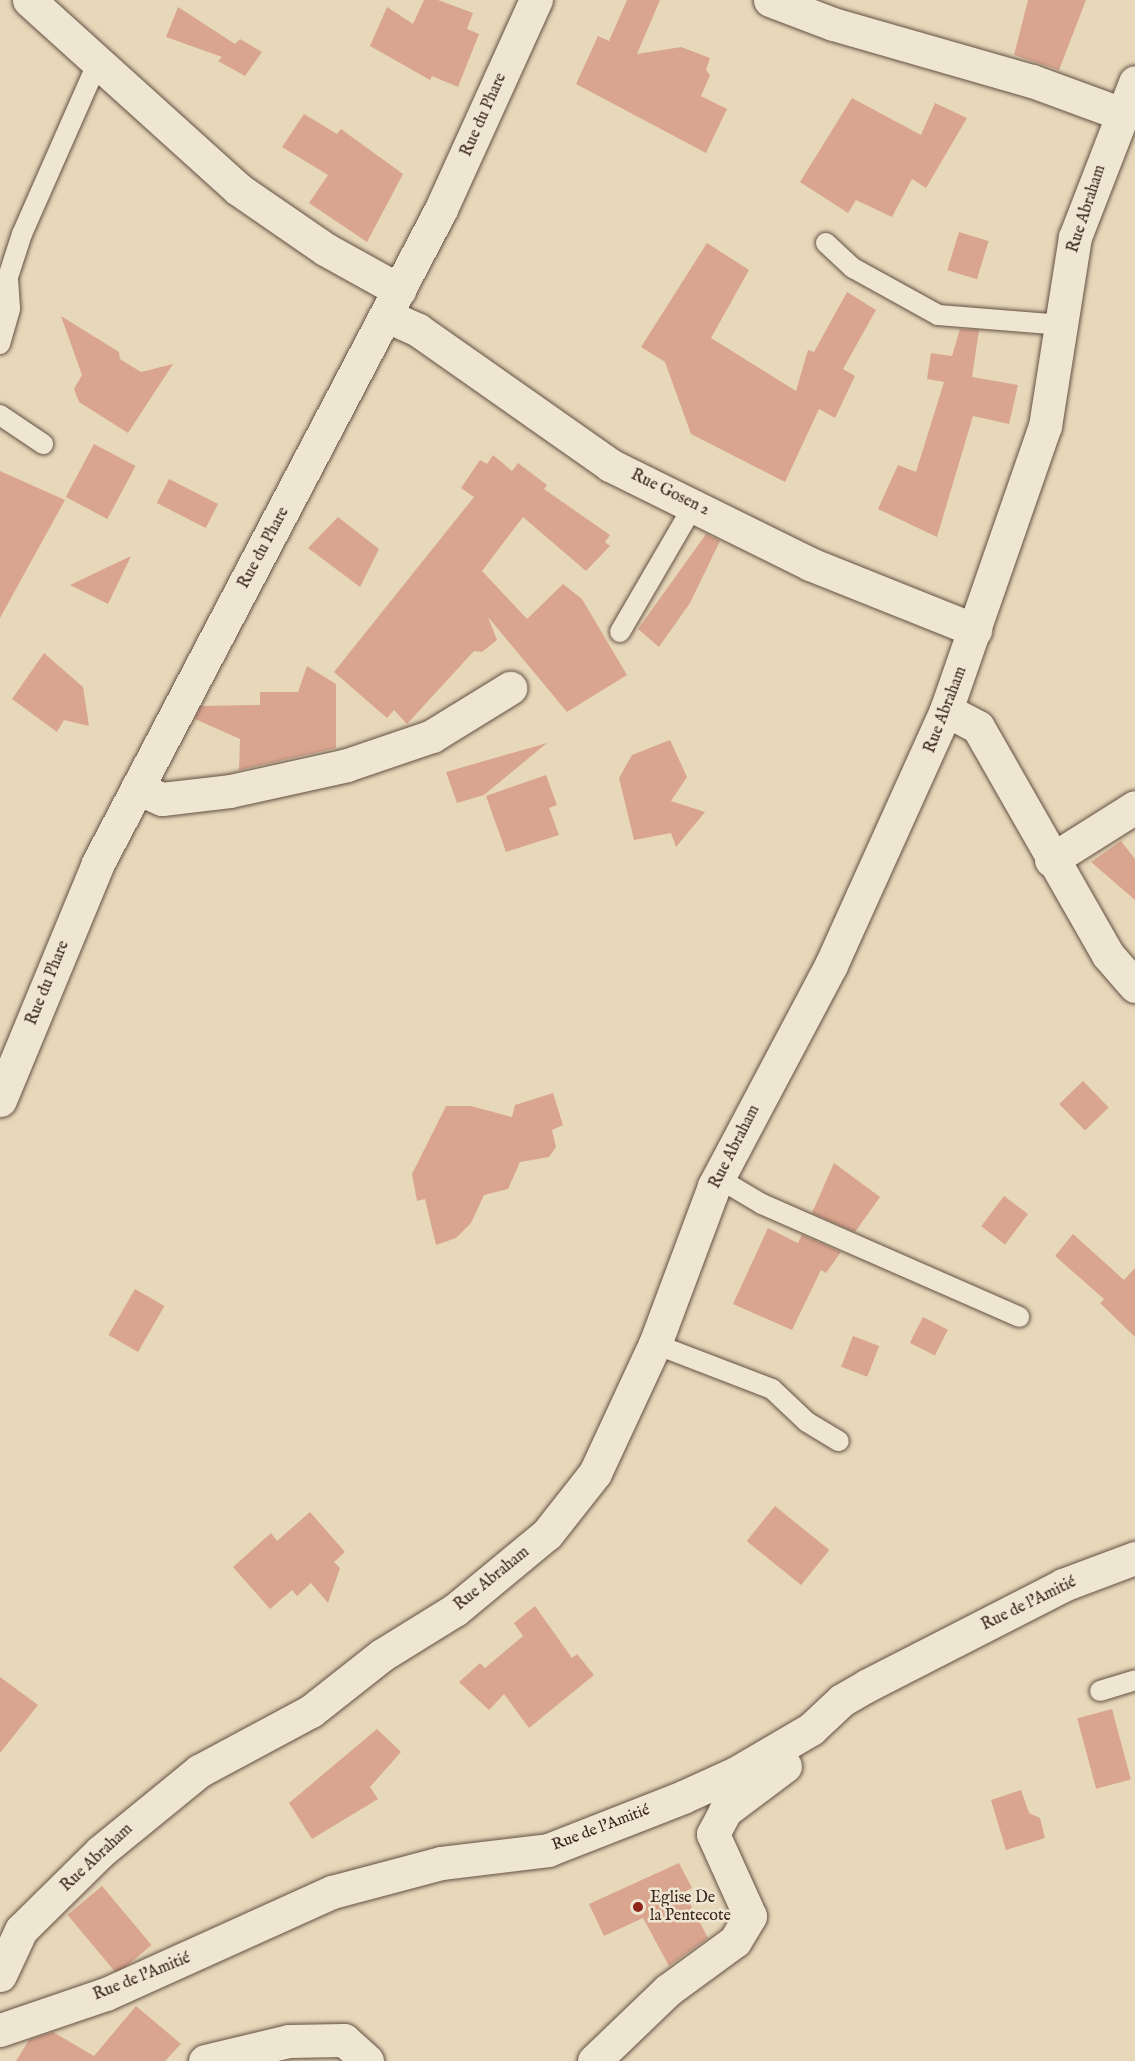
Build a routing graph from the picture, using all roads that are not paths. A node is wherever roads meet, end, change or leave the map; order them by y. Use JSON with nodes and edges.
{"nodes":[{"id":1,"x":29,"y":0,"type":"edge"},
{"id":2,"x":536,"y":0,"type":"edge"},
{"id":3,"x":770,"y":0,"type":"edge"},
{"id":4,"x":97,"y":64,"type":"junction"},
{"id":5,"x":1131,"y":93,"type":"edge"},
{"id":6,"x":826,"y":243,"type":"dead end"},
{"id":7,"x":393,"y":303,"type":"junction"},
{"id":8,"x":1063,"y":325,"type":"junction"},
{"id":9,"x":0,"y":344,"type":"edge"},
{"id":10,"x":0,"y":415,"type":"edge"},
{"id":11,"x":43,"y":444,"type":"dead end"},
{"id":12,"x":695,"y":503,"type":"junction"},
{"id":13,"x":975,"y":630,"type":"junction"},
{"id":14,"x":620,"y":632,"type":"dead end"},
{"id":15,"x":510,"y":688,"type":"dead end"},
{"id":16,"x":946,"y":710,"type":"junction"},
{"id":17,"x":137,"y":788,"type":"junction"},
{"id":18,"x":1135,"y":807,"type":"edge"},
{"id":19,"x":1051,"y":860,"type":"junction"},
{"id":20,"x":1135,"y":986,"type":"edge"},
{"id":21,"x":0,"y":1100,"type":"edge"},
{"id":22,"x":718,"y":1178,"type":"junction"},
{"id":23,"x":1019,"y":1317,"type":"dead end"},
{"id":24,"x":655,"y":1344,"type":"junction"},
{"id":25,"x":839,"y":1441,"type":"dead end"},
{"id":26,"x":1135,"y":1558,"type":"edge"},
{"id":27,"x":1135,"y":1680,"type":"edge"},
{"id":28,"x":1101,"y":1691,"type":"dead end"},
{"id":29,"x":811,"y":1729,"type":"junction"},
{"id":30,"x":0,"y":1975,"type":"edge"},
{"id":31,"x":0,"y":2030,"type":"edge"},
{"id":32,"x":205,"y":2061,"type":"edge"},
{"id":33,"x":367,"y":2061,"type":"edge"},
{"id":34,"x":594,"y":2061,"type":"edge"}],
"edges":[{"from":1,"to":4,"type":"street","name":"Rue Gosen 2"},
{"from":2,"to":7,"type":"street","name":"Rue du Phare"},
{"from":3,"to":5,"type":"street"},
{"from":4,"to":7,"type":"street","name":"Rue Gosen 2"},
{"from":4,"to":9,"type":"lane"},
{"from":5,"to":8,"type":"street","name":"Rue Abraham"},
{"from":6,"to":8,"type":"lane"},
{"from":7,"to":12,"type":"street","name":"Rue Gosen 2"},
{"from":7,"to":17,"type":"street","name":"Rue du Phare"},
{"from":8,"to":13,"type":"street","name":"Rue Abraham"},
{"from":10,"to":11,"type":"lane"},
{"from":12,"to":13,"type":"street","name":"Rue Gosen 2"},
{"from":12,"to":14,"type":"lane"},
{"from":13,"to":16,"type":"street","name":"Rue Abraham"},
{"from":15,"to":17,"type":"street"},
{"from":16,"to":19,"type":"street"},
{"from":16,"to":22,"type":"street","name":"Rue Abraham"},
{"from":17,"to":21,"type":"street","name":"Rue du Phare"},
{"from":18,"to":19,"type":"street"},
{"from":19,"to":20,"type":"street"},
{"from":22,"to":23,"type":"lane"},
{"from":22,"to":24,"type":"street","name":"Rue Abraham"},
{"from":24,"to":25,"type":"lane"},
{"from":24,"to":30,"type":"street","name":"Rue Abraham"},
{"from":26,"to":29,"type":"street","name":"Rue de l'Amitié"},
{"from":27,"to":28,"type":"lane"},
{"from":29,"to":31,"type":"street","name":"Rue de l'Amitié"},
{"from":29,"to":34,"type":"street"},
{"from":32,"to":33,"type":"street"}]}
